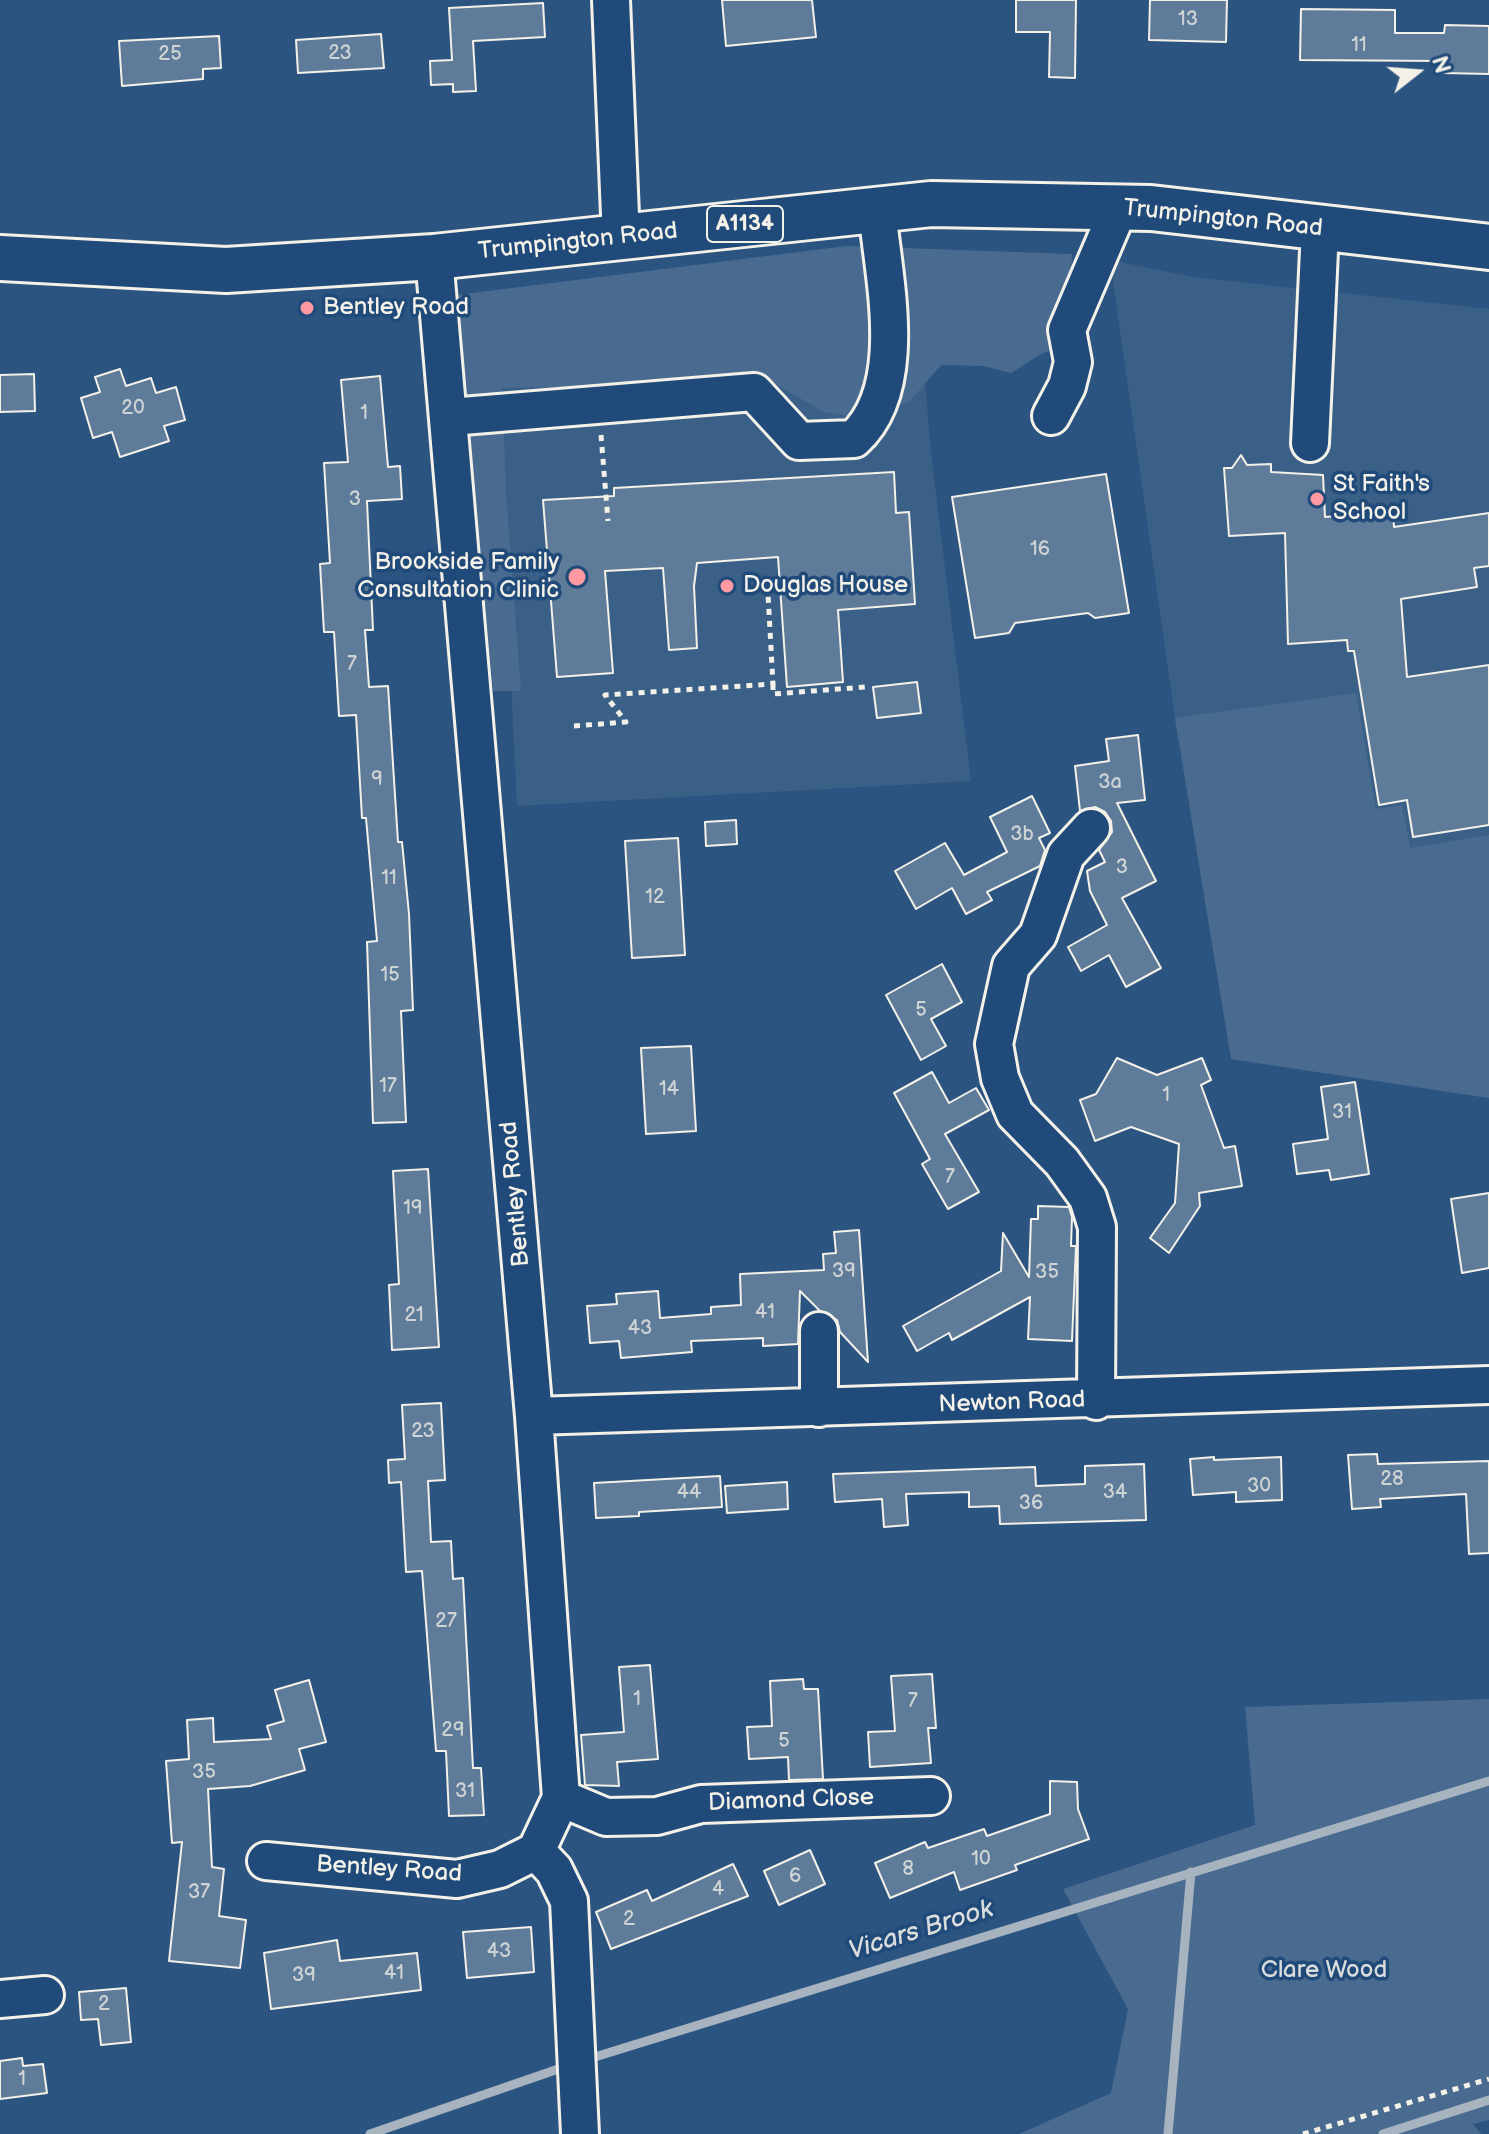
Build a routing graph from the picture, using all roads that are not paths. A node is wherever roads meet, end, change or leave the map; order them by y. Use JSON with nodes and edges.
{"nodes":[{"id":1,"x":611,"y":0,"type":"edge"},
{"id":2,"x":1119,"y":208,"type":"junction"},
{"id":3,"x":877,"y":209,"type":"junction"},
{"id":4,"x":1320,"y":229,"type":"junction"},
{"id":5,"x":621,"y":239,"type":"junction"},
{"id":6,"x":1489,"y":247,"type":"edge"},
{"id":7,"x":434,"y":257,"type":"junction"},
{"id":8,"x":0,"y":258,"type":"edge"},
{"id":9,"x":1051,"y":416,"type":"dead end"},
{"id":10,"x":450,"y":417,"type":"junction"},
{"id":11,"x":1310,"y":443,"type":"dead end"},
{"id":12,"x":1091,"y":828,"type":"dead end"},
{"id":13,"x":819,"y":1331,"type":"dead end"},
{"id":14,"x":1489,"y":1385,"type":"edge"},
{"id":15,"x":1096,"y":1401,"type":"junction"},
{"id":16,"x":819,"y":1408,"type":"junction"},
{"id":17,"x":534,"y":1416,"type":"junction"},
{"id":18,"x":931,"y":1796,"type":"dead end"},
{"id":19,"x":561,"y":1798,"type":"junction"},
{"id":20,"x":536,"y":1851,"type":"junction"},
{"id":21,"x":266,"y":1861,"type":"dead end"},
{"id":22,"x":45,"y":1995,"type":"dead end"},
{"id":23,"x":0,"y":1999,"type":"edge"},
{"id":24,"x":580,"y":2134,"type":"edge"}],
"edges":[{"from":1,"to":5,"type":"street"},
{"from":2,"to":3,"type":"main road","name":"Trumpington Road","number":"A1134"},
{"from":2,"to":4,"type":"main road","name":"Trumpington Road","number":"A1134"},
{"from":2,"to":9,"type":"street"},
{"from":3,"to":5,"type":"main road","name":"Trumpington Road","number":"A1134"},
{"from":3,"to":10,"type":"street"},
{"from":4,"to":6,"type":"main road","name":"Trumpington Road","number":"A1134"},
{"from":4,"to":11,"type":"street"},
{"from":5,"to":7,"type":"main road","name":"Trumpington Road","number":"A1134"},
{"from":7,"to":8,"type":"main road","name":"Trumpington Road","number":"A1134"},
{"from":7,"to":10,"type":"street","name":"Bentley Road"},
{"from":10,"to":17,"type":"street","name":"Bentley Road"},
{"from":12,"to":15,"type":"street"},
{"from":13,"to":16,"type":"street"},
{"from":14,"to":15,"type":"street","name":"Newton Road"},
{"from":15,"to":16,"type":"street","name":"Newton Road"},
{"from":16,"to":17,"type":"street","name":"Newton Road"},
{"from":17,"to":19,"type":"street","name":"Bentley Road"},
{"from":18,"to":19,"type":"street","name":"Diamond Close"},
{"from":19,"to":20,"type":"street","name":"Bentley Road"},
{"from":20,"to":21,"type":"street","name":"Bentley Road"},
{"from":20,"to":24,"type":"street"},
{"from":22,"to":23,"type":"street"}]}
